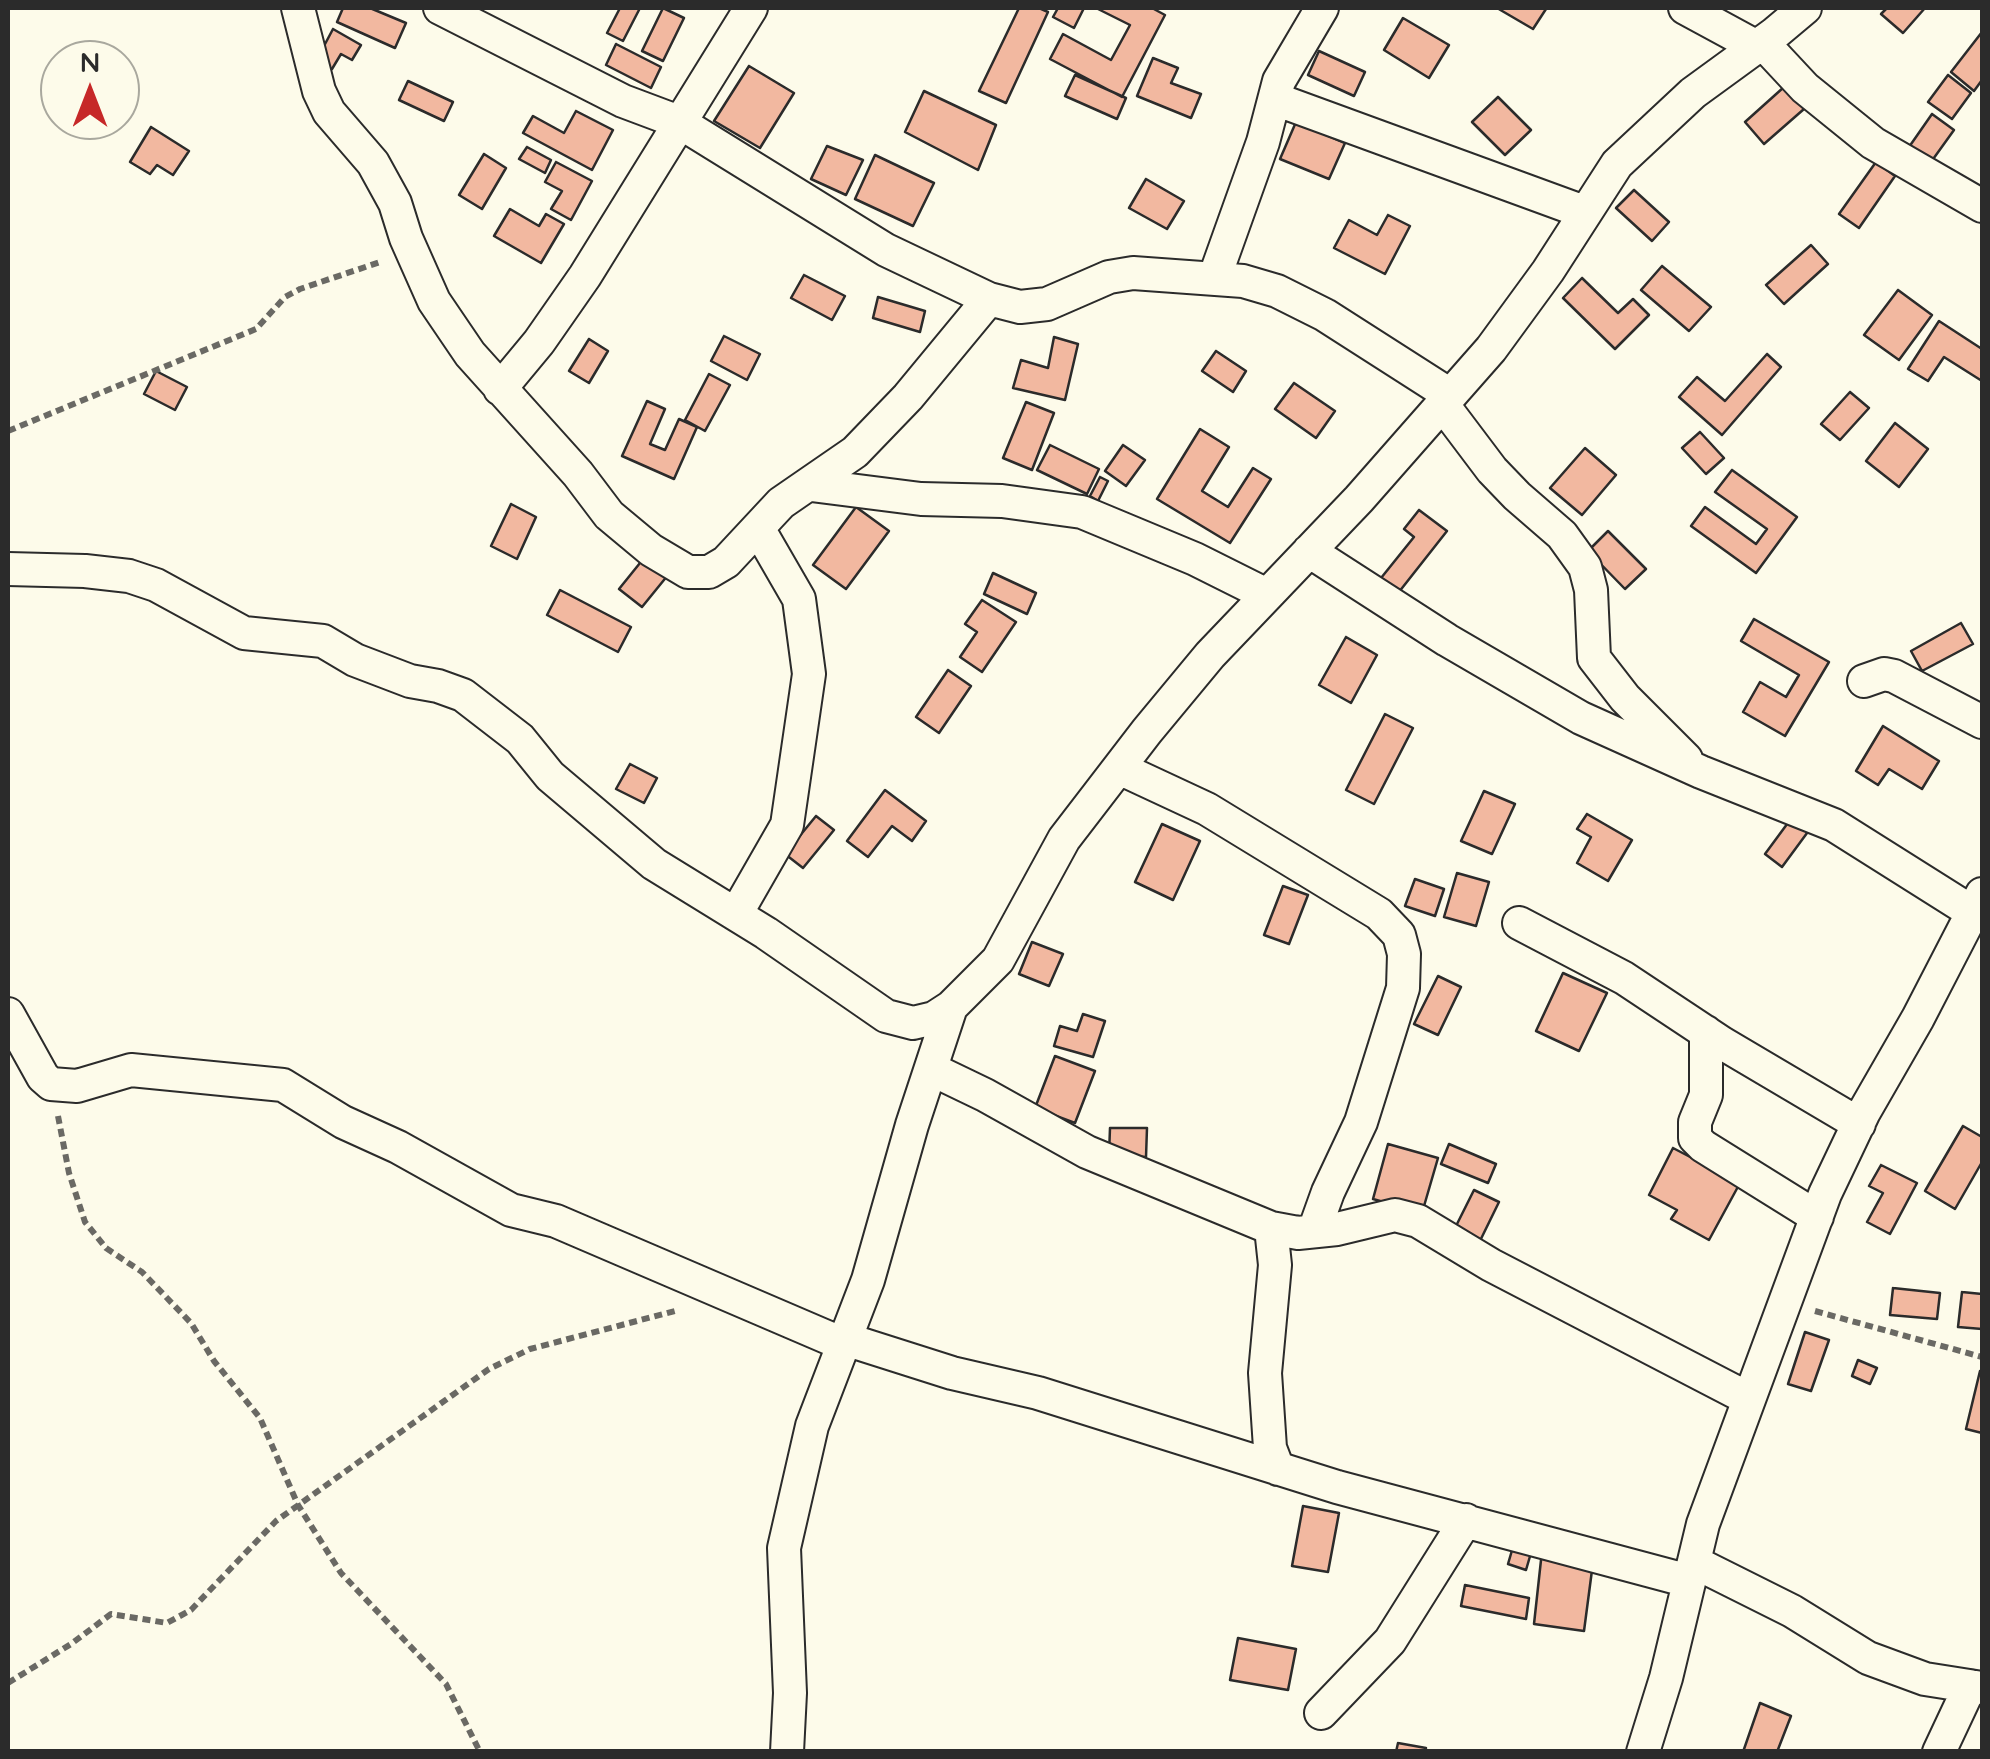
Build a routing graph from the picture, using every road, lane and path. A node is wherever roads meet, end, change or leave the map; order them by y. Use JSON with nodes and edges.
{"nodes":[{"id":1,"x":298,"y":8,"type":"edge"},
{"id":2,"x":440,"y":8,"type":"edge"},
{"id":3,"x":752,"y":8,"type":"edge"},
{"id":4,"x":1322,"y":8,"type":"edge"},
{"id":5,"x":1685,"y":8,"type":"edge"},
{"id":6,"x":1804,"y":8,"type":"edge"},
{"id":7,"x":1760,"y":45,"type":"junction"},
{"id":8,"x":1276,"y":98,"type":"junction"},
{"id":9,"x":679,"y":122,"type":"junction"},
{"id":10,"x":1982,"y":206,"type":"edge"},
{"id":11,"x":1584,"y":212,"type":"junction"},
{"id":12,"x":406,"y":238,"type":"junction"},
{"id":13,"x":1214,"y":279,"type":"junction"},
{"id":14,"x":989,"y":299,"type":"junction"},
{"id":15,"x":500,"y":389,"type":"junction"},
{"id":16,"x":1446,"y":400,"type":"junction"},
{"id":17,"x":8,"y":431,"type":"edge"},
{"id":18,"x":811,"y":485,"type":"junction"},
{"id":19,"x":758,"y":528,"type":"junction"},
{"id":20,"x":1310,"y":551,"type":"junction"},
{"id":21,"x":8,"y":569,"type":"edge"},
{"id":22,"x":1268,"y":595,"type":"junction"},
{"id":23,"x":1864,"y":681,"type":"dead end"},
{"id":24,"x":1982,"y":722,"type":"edge"},
{"id":25,"x":1118,"y":768,"type":"junction"},
{"id":26,"x":1697,"y":770,"type":"junction"},
{"id":27,"x":1979,"y":905,"type":"edge"},
{"id":28,"x":736,"y":914,"type":"junction"},
{"id":29,"x":1519,"y":923,"type":"dead end"},
{"id":30,"x":951,"y":1007,"type":"junction"},
{"id":31,"x":8,"y":1014,"type":"edge"},
{"id":32,"x":1706,"y":1032,"type":"junction"},
{"id":33,"x":931,"y":1069,"type":"junction"},
{"id":34,"x":51,"y":1084,"type":"junction"},
{"id":35,"x":1859,"y":1124,"type":"junction"},
{"id":36,"x":1817,"y":1217,"type":"junction"},
{"id":37,"x":1270,"y":1228,"type":"junction"},
{"id":38,"x":1314,"y":1231,"type":"junction"},
{"id":39,"x":729,"y":1295,"type":"junction"},
{"id":40,"x":1784,"y":1302,"type":"junction"},
{"id":41,"x":844,"y":1341,"type":"junction"},
{"id":42,"x":1982,"y":1358,"type":"edge"},
{"id":43,"x":1750,"y":1399,"type":"junction"},
{"id":44,"x":1278,"y":1468,"type":"junction"},
{"id":45,"x":298,"y":1505,"type":"junction"},
{"id":46,"x":1466,"y":1520,"type":"junction"},
{"id":47,"x":1692,"y":1572,"type":"junction"},
{"id":48,"x":8,"y":1683,"type":"edge"},
{"id":49,"x":1976,"y":1687,"type":"edge"},
{"id":50,"x":1321,"y":1714,"type":"dead end"},
{"id":51,"x":480,"y":1752,"type":"edge"},
{"id":52,"x":786,"y":1752,"type":"edge"},
{"id":53,"x":1643,"y":1752,"type":"edge"},
{"id":54,"x":1939,"y":1752,"type":"edge"}],
"edges":[{"from":1,"to":12,"type":"street"},
{"from":2,"to":9,"type":"street"},
{"from":3,"to":9,"type":"street"},
{"from":4,"to":8,"type":"street"},
{"from":5,"to":7,"type":"street"},
{"from":6,"to":7,"type":"street"},
{"from":7,"to":10,"type":"street"},
{"from":7,"to":11,"type":"street"},
{"from":8,"to":11,"type":"street"},
{"from":8,"to":13,"type":"street"},
{"from":9,"to":14,"type":"street"},
{"from":9,"to":15,"type":"street"},
{"from":11,"to":16,"type":"street"},
{"from":12,"to":15,"type":"street"},
{"from":12,"to":17,"type":"path"},
{"from":13,"to":14,"type":"street"},
{"from":13,"to":16,"type":"street"},
{"from":14,"to":18,"type":"street"},
{"from":15,"to":19,"type":"street"},
{"from":16,"to":20,"type":"street"},
{"from":16,"to":26,"type":"street"},
{"from":18,"to":19,"type":"street"},
{"from":18,"to":22,"type":"street"},
{"from":19,"to":28,"type":"street"},
{"from":20,"to":22,"type":"street"},
{"from":20,"to":26,"type":"street"},
{"from":21,"to":28,"type":"street"},
{"from":22,"to":25,"type":"street"},
{"from":23,"to":24,"type":"street"},
{"from":25,"to":30,"type":"street"},
{"from":25,"to":38,"type":"street"},
{"from":26,"to":27,"type":"street"},
{"from":27,"to":35,"type":"street"},
{"from":28,"to":30,"type":"street"},
{"from":29,"to":32,"type":"street"},
{"from":30,"to":33,"type":"street"},
{"from":31,"to":34,"type":"street"},
{"from":32,"to":35,"type":"street"},
{"from":32,"to":36,"type":"street"},
{"from":33,"to":37,"type":"street"},
{"from":33,"to":41,"type":"street"},
{"from":34,"to":39,"type":"street"},
{"from":34,"to":45,"type":"path"},
{"from":35,"to":36,"type":"street"},
{"from":36,"to":40,"type":"street"},
{"from":37,"to":38,"type":"street"},
{"from":37,"to":44,"type":"street"},
{"from":38,"to":43,"type":"street"},
{"from":39,"to":41,"type":"street"},
{"from":39,"to":45,"type":"path"},
{"from":40,"to":42,"type":"path"},
{"from":40,"to":43,"type":"street"},
{"from":41,"to":44,"type":"street"},
{"from":41,"to":52,"type":"street"},
{"from":43,"to":47,"type":"street"},
{"from":44,"to":46,"type":"street"},
{"from":45,"to":48,"type":"path"},
{"from":45,"to":51,"type":"path"},
{"from":46,"to":47,"type":"street"},
{"from":46,"to":50,"type":"street"},
{"from":47,"to":49,"type":"street"},
{"from":47,"to":53,"type":"street"},
{"from":49,"to":54,"type":"street"}]}
